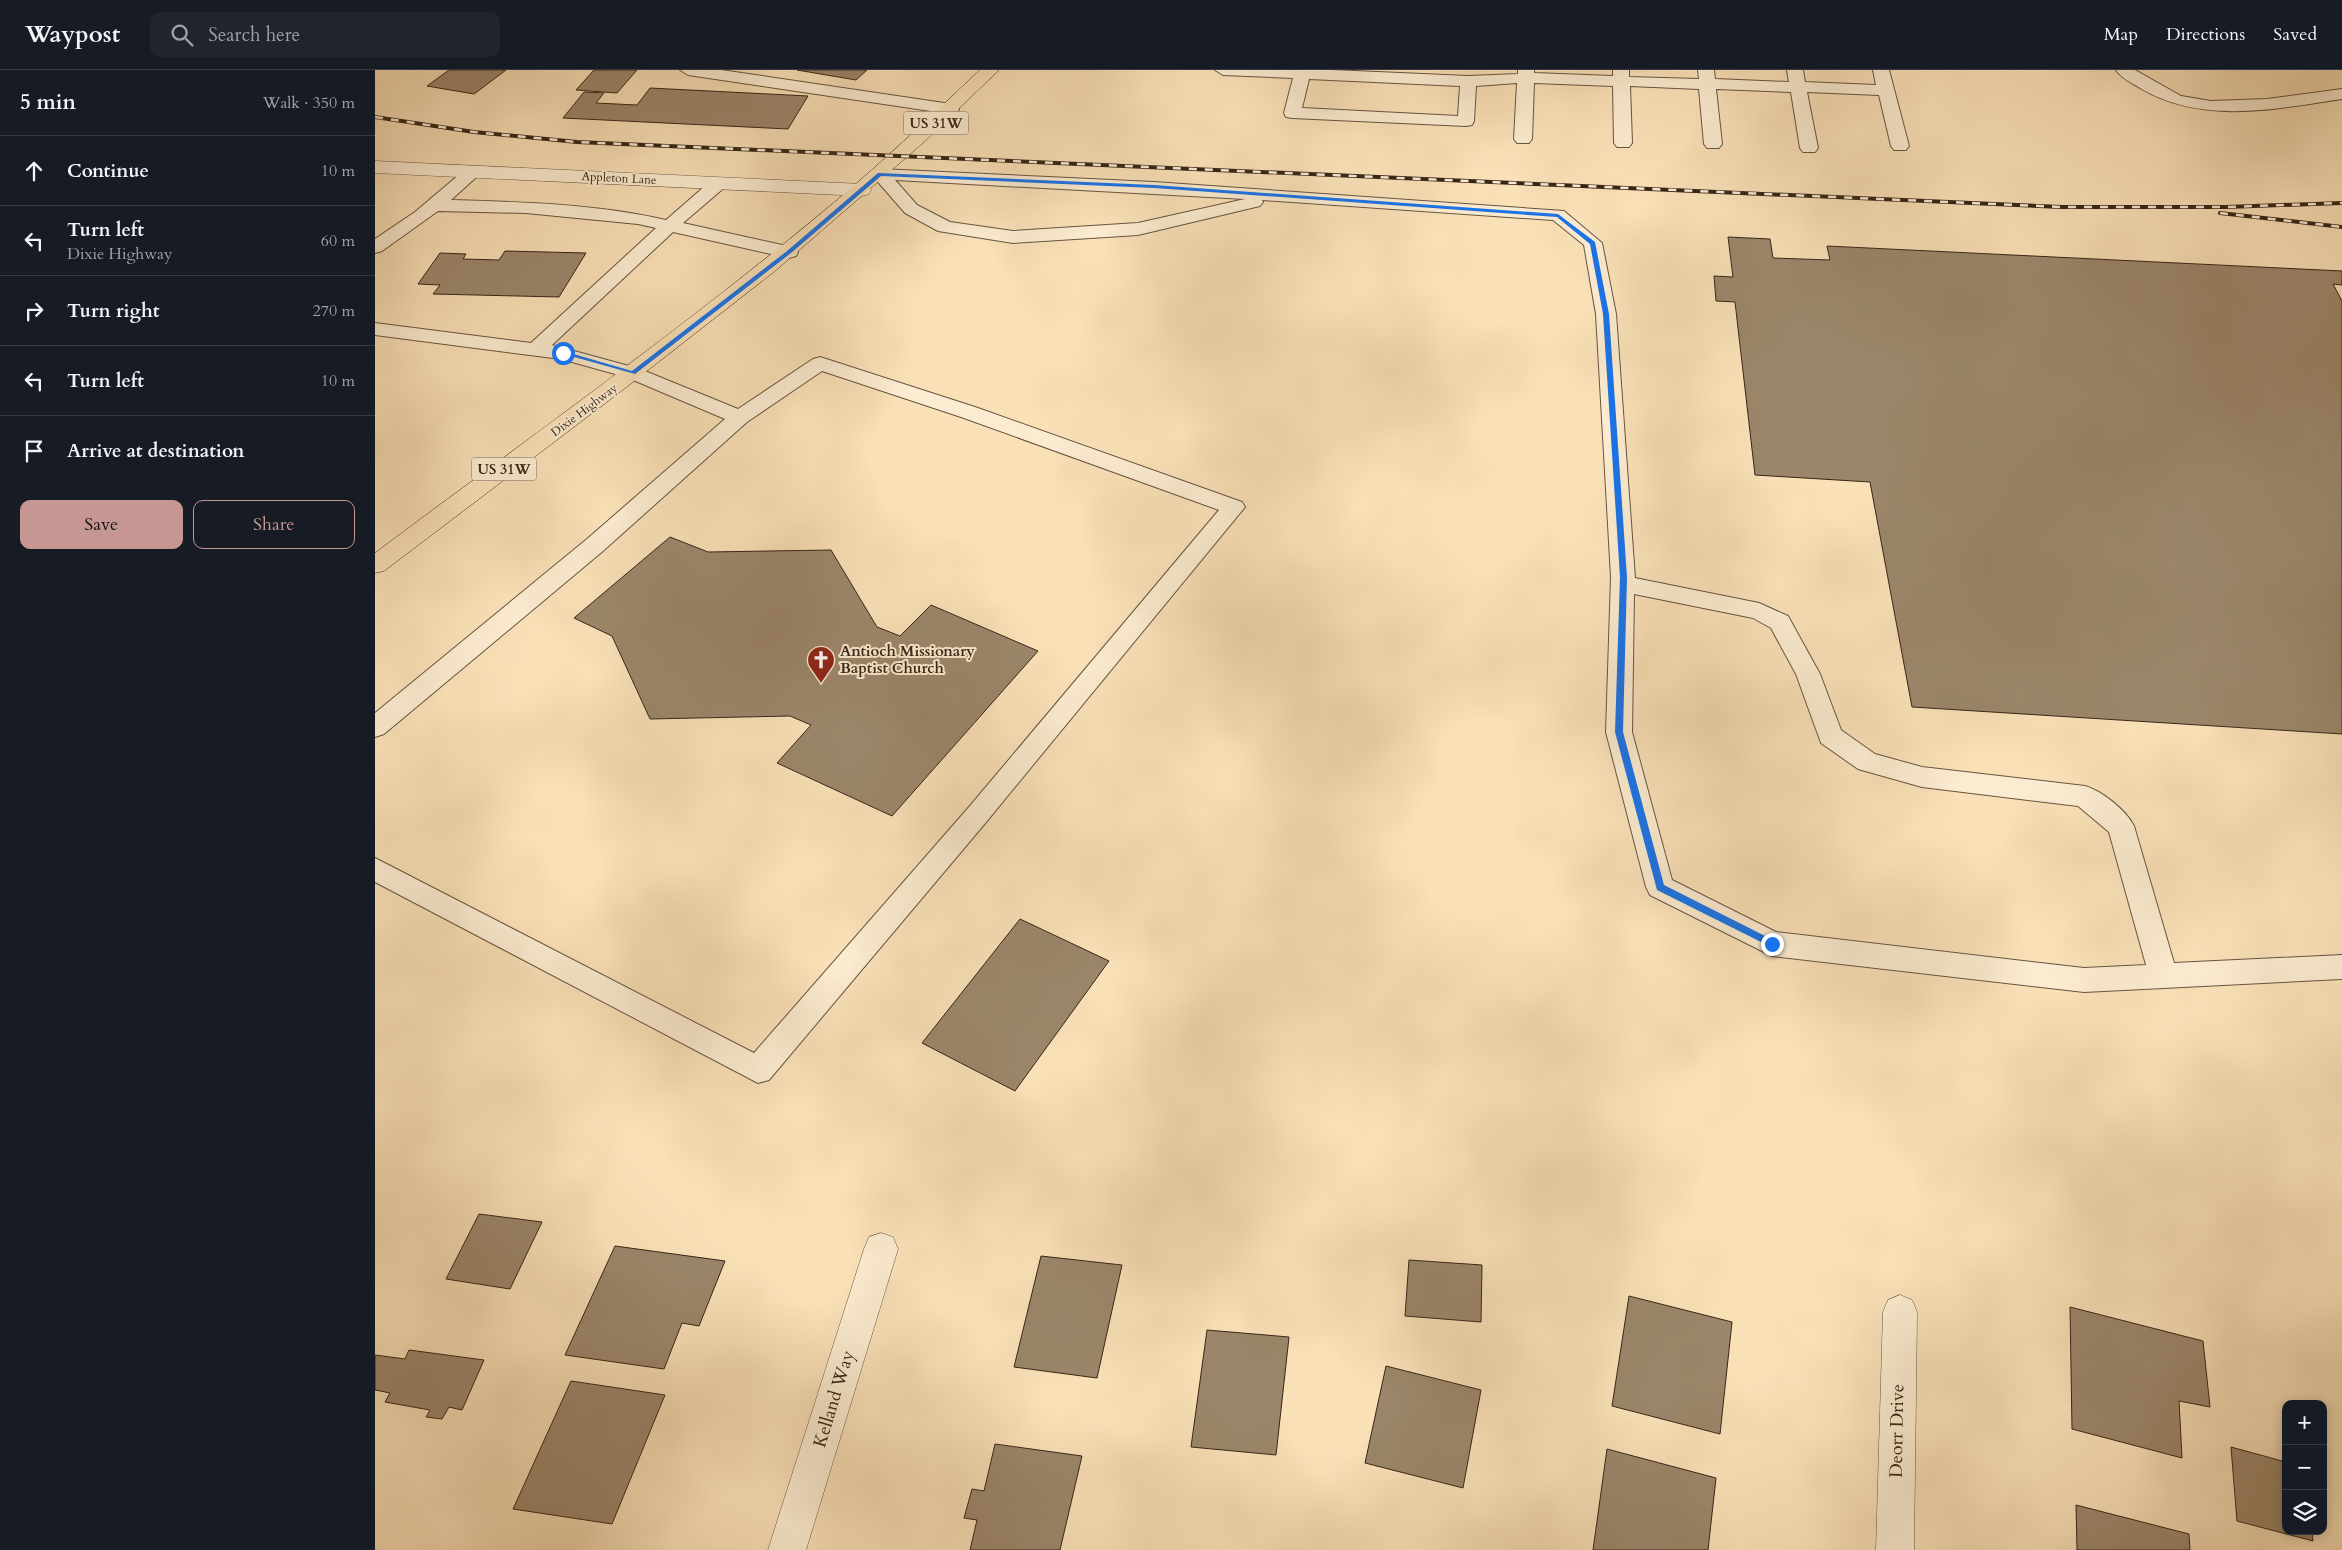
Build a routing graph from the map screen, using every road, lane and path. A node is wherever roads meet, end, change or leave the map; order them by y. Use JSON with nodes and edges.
{"nodes":[{"id":1,"x":688,"y":70,"type":"edge"},
{"id":2,"x":990,"y":70,"type":"edge"},
{"id":3,"x":1223,"y":70,"type":"edge"},
{"id":4,"x":1795,"y":70,"type":"edge"},
{"id":5,"x":1881,"y":70,"type":"edge"},
{"id":6,"x":2124,"y":70,"type":"edge"},
{"id":7,"x":1302,"y":72,"type":"edge"},
{"id":8,"x":1526,"y":74,"type":"edge"},
{"id":9,"x":1621,"y":76,"type":"edge"},
{"id":10,"x":1707,"y":77,"type":"edge"},
{"id":11,"x":1468,"y":80,"type":"junction"},
{"id":12,"x":1798,"y":87,"type":"junction"},
{"id":13,"x":1887,"y":90,"type":"junction"},
{"id":14,"x":2342,"y":94,"type":"edge"},
{"id":15,"x":951,"y":109,"type":"junction"},
{"id":16,"x":1523,"y":140,"type":"dead end"},
{"id":17,"x":1623,"y":143,"type":"dead end"},
{"id":18,"x":1713,"y":144,"type":"dead end"},
{"id":19,"x":1900,"y":146,"type":"dead end"},
{"id":20,"x":1809,"y":148,"type":"dead end"},
{"id":21,"x":375,"y":167,"type":"edge"},
{"id":22,"x":473,"y":172,"type":"junction"},
{"id":23,"x":879,"y":174,"type":"junction"},
{"id":24,"x":719,"y":183,"type":"junction"},
{"id":25,"x":862,"y":190,"type":"junction"},
{"id":26,"x":1279,"y":196,"type":"junction"},
{"id":27,"x":433,"y":206,"type":"junction"},
{"id":28,"x":669,"y":226,"type":"junction"},
{"id":29,"x":375,"y":247,"type":"edge"},
{"id":30,"x":789,"y":252,"type":"junction"},
{"id":31,"x":375,"y":328,"type":"edge"},
{"id":32,"x":535,"y":350,"type":"junction"},
{"id":33,"x":633,"y":373,"type":"junction"},
{"id":34,"x":740,"y":416,"type":"junction"},
{"id":35,"x":375,"y":565,"type":"edge"},
{"id":36,"x":1623,"y":584,"type":"junction"},
{"id":37,"x":375,"y":727,"type":"edge"},
{"id":38,"x":375,"y":869,"type":"edge"},
{"id":39,"x":2342,"y":967,"type":"edge"},
{"id":40,"x":2163,"y":976,"type":"junction"},
{"id":41,"x":881,"y":1249,"type":"dead end"},
{"id":42,"x":1900,"y":1312,"type":"dead end"},
{"id":43,"x":787,"y":1550,"type":"edge"},
{"id":44,"x":1895,"y":1550,"type":"edge"}],
"edges":[{"from":1,"to":15,"type":"lane"},
{"from":2,"to":15,"type":"main road","name":"Dixie Highway","number":"US 31W"},
{"from":3,"to":7,"type":"lane"},
{"from":4,"to":12,"type":"lane"},
{"from":5,"to":13,"type":"lane"},
{"from":6,"to":14,"type":"lane"},
{"from":7,"to":11,"type":"lane"},
{"from":7,"to":11,"type":"lane"},
{"from":8,"to":9,"type":"lane"},
{"from":8,"to":11,"type":"lane"},
{"from":8,"to":16,"type":"lane"},
{"from":9,"to":10,"type":"lane"},
{"from":9,"to":17,"type":"lane"},
{"from":10,"to":12,"type":"lane"},
{"from":10,"to":18,"type":"lane"},
{"from":12,"to":13,"type":"lane"},
{"from":12,"to":20,"type":"lane"},
{"from":13,"to":19,"type":"lane"},
{"from":15,"to":23,"type":"main road","name":"Dixie Highway","number":"US 31W"},
{"from":21,"to":22,"type":"street","name":"Appleton Lane"},
{"from":22,"to":24,"type":"street","name":"Appleton Lane"},
{"from":22,"to":27,"type":"lane"},
{"from":23,"to":25,"type":"main road","name":"Dixie Highway","number":"US 31W"},
{"from":23,"to":26,"type":"lane"},
{"from":23,"to":26,"type":"lane"},
{"from":24,"to":25,"type":"street","name":"Appleton Lane"},
{"from":24,"to":28,"type":"lane"},
{"from":25,"to":30,"type":"main road","name":"Dixie Highway","number":"US 31W"},
{"from":26,"to":36,"type":"lane"},
{"from":27,"to":28,"type":"lane"},
{"from":27,"to":29,"type":"lane"},
{"from":28,"to":30,"type":"lane"},
{"from":28,"to":32,"type":"lane"},
{"from":30,"to":33,"type":"main road","name":"Dixie Highway","number":"US 31W"},
{"from":31,"to":32,"type":"lane"},
{"from":32,"to":33,"type":"lane"},
{"from":33,"to":34,"type":"lane"},
{"from":33,"to":35,"type":"main road","name":"Dixie Highway","number":"US 31W"},
{"from":34,"to":37,"type":"lane"},
{"from":34,"to":38,"type":"lane"},
{"from":36,"to":40,"type":"lane"},
{"from":36,"to":40,"type":"lane"},
{"from":39,"to":40,"type":"lane"},
{"from":41,"to":43,"type":"street","name":"Kelland Way"},
{"from":42,"to":44,"type":"street","name":"Deorr Drive"}]}
